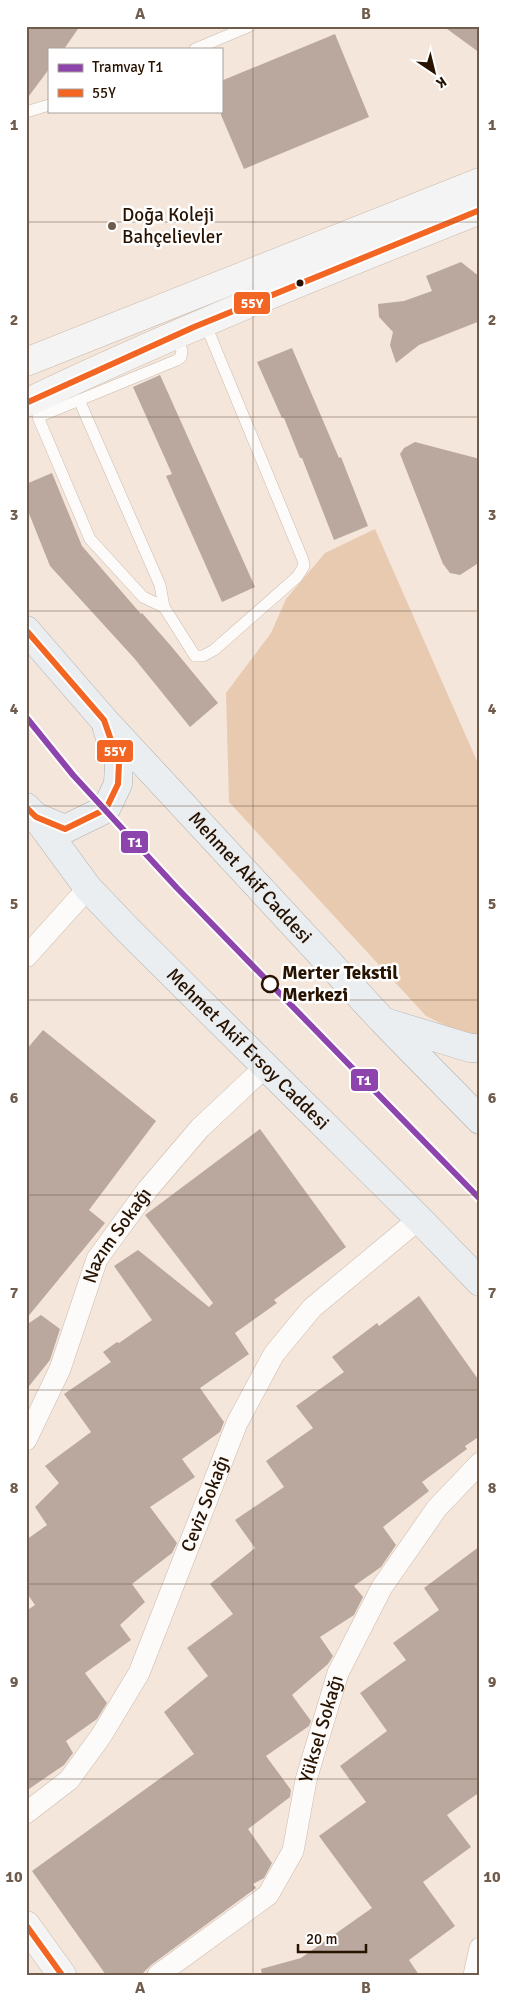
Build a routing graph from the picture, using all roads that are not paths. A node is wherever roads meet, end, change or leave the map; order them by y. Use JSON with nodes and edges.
{"nodes":[{"id":1,"x":250,"y":26,"type":"edge"},
{"id":2,"x":197,"y":48,"type":"edge"},
{"id":3,"x":48,"y":106,"type":"edge"},
{"id":4,"x":26,"y":112,"type":"edge"},
{"id":5,"x":480,"y":182,"type":"edge"},
{"id":6,"x":480,"y":210,"type":"edge"},
{"id":7,"x":204,"y":323,"type":"junction"},
{"id":8,"x":176,"y":335,"type":"junction"},
{"id":9,"x":26,"y":362,"type":"edge"},
{"id":10,"x":79,"y":400,"type":"junction"},
{"id":11,"x":26,"y":403,"type":"edge"},
{"id":12,"x":164,"y":607,"type":"junction"},
{"id":13,"x":26,"y":630,"type":"edge"},
{"id":14,"x":104,"y":720,"type":"junction"},
{"id":15,"x":31,"y":812,"type":"edge"},
{"id":16,"x":88,"y":888,"type":"junction"},
{"id":17,"x":26,"y":958,"type":"edge"},
{"id":18,"x":384,"y":1021,"type":"junction"},
{"id":19,"x":480,"y":1048,"type":"edge"},
{"id":20,"x":264,"y":1068,"type":"junction"},
{"id":21,"x":480,"y":1120,"type":"edge"},
{"id":22,"x":419,"y":1219,"type":"junction"},
{"id":23,"x":480,"y":1282,"type":"edge"},
{"id":24,"x":26,"y":1440,"type":"edge"},
{"id":25,"x":480,"y":1463,"type":"edge"},
{"id":26,"x":26,"y":1813,"type":"edge"},
{"id":27,"x":26,"y":1925,"type":"edge"},
{"id":28,"x":480,"y":1948,"type":"edge"},
{"id":29,"x":62,"y":1975,"type":"edge"},
{"id":30,"x":158,"y":1975,"type":"edge"},
{"id":31,"x":474,"y":1975,"type":"edge"}],
"edges":[{"from":1,"to":2,"type":"lane"},
{"from":3,"to":4,"type":"lane"},
{"from":5,"to":9,"type":"street"},
{"from":6,"to":7,"type":"street"},
{"from":7,"to":8,"type":"street"},
{"from":7,"to":12,"type":"lane"},
{"from":8,"to":10,"type":"lane"},
{"from":8,"to":11,"type":"street"},
{"from":10,"to":12,"type":"lane"},
{"from":10,"to":12,"type":"lane"},
{"from":13,"to":14,"type":"main road","name":"Mehmet Akif Caddesi"},
{"from":14,"to":15,"type":"main road"},
{"from":14,"to":18,"type":"main road","name":"Mehmet Akif Caddesi"},
{"from":15,"to":16,"type":"main road","name":"Mehmet Akif Ersoy Caddesi"},
{"from":16,"to":17,"type":"street"},
{"from":16,"to":20,"type":"main road","name":"Mehmet Akif Ersoy Caddesi"},
{"from":18,"to":19,"type":"main road"},
{"from":18,"to":21,"type":"main road","name":"Mehmet Akif Caddesi"},
{"from":20,"to":22,"type":"main road","name":"Mehmet Akif Ersoy Caddesi"},
{"from":20,"to":24,"type":"street","name":"Nazım Sokağı"},
{"from":22,"to":23,"type":"main road","name":"Mehmet Akif Ersoy Caddesi"},
{"from":22,"to":26,"type":"street","name":"Ceviz Sokağı"},
{"from":25,"to":30,"type":"street","name":"Yüksel Sokağı"},
{"from":27,"to":29,"type":"street"},
{"from":28,"to":31,"type":"street"}]}
